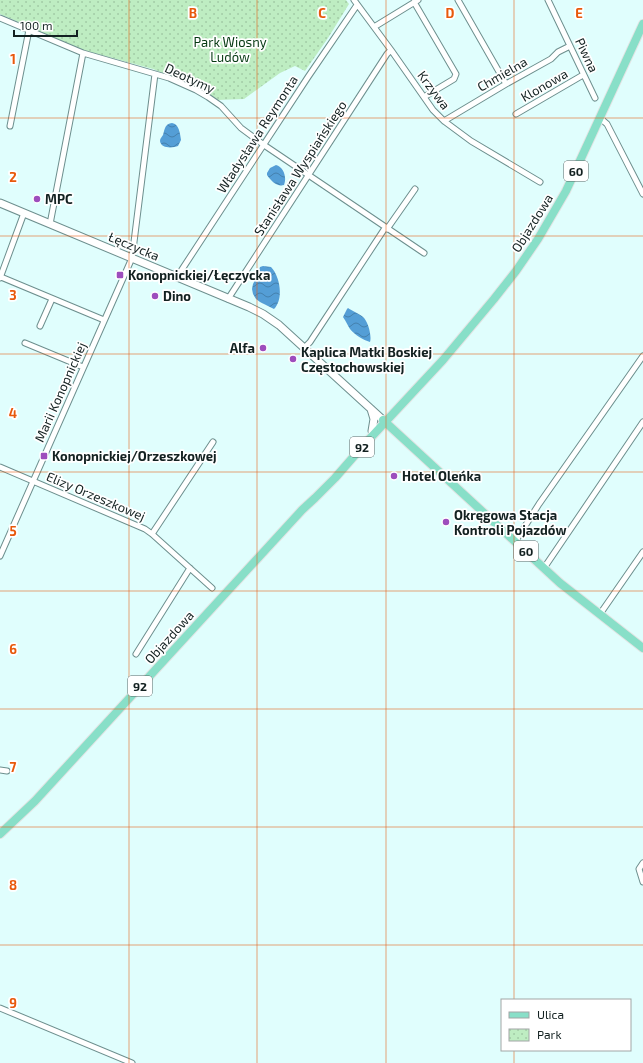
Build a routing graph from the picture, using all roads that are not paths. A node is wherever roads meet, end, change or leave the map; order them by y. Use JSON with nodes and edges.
{"nodes":[{"id":1,"x":458,"y":0,"type":"edge"},
{"id":2,"x":548,"y":0,"type":"edge"},
{"id":3,"x":416,"y":1,"type":"edge"},
{"id":4,"x":355,"y":2,"type":"edge"},
{"id":5,"x":0,"y":18,"type":"edge"},
{"id":6,"x":643,"y":24,"type":"edge"},
{"id":7,"x":374,"y":27,"type":"junction"},
{"id":8,"x":29,"y":30,"type":"junction"},
{"id":9,"x":570,"y":46,"type":"junction"},
{"id":10,"x":391,"y":50,"type":"junction"},
{"id":11,"x":83,"y":52,"type":"junction"},
{"id":12,"x":155,"y":74,"type":"junction"},
{"id":13,"x":583,"y":75,"type":"junction"},
{"id":14,"x":506,"y":84,"type":"junction"},
{"id":15,"x":424,"y":97,"type":"junction"},
{"id":16,"x":595,"y":98,"type":"dead end"},
{"id":17,"x":516,"y":114,"type":"dead end"},
{"id":18,"x":600,"y":118,"type":"junction"},
{"id":19,"x":444,"y":121,"type":"junction"},
{"id":20,"x":10,"y":126,"type":"dead end"},
{"id":21,"x":264,"y":145,"type":"junction"},
{"id":22,"x":308,"y":175,"type":"junction"},
{"id":23,"x":540,"y":182,"type":"dead end"},
{"id":24,"x":415,"y":189,"type":"dead end"},
{"id":25,"x":643,"y":194,"type":"edge"},
{"id":26,"x":0,"y":203,"type":"edge"},
{"id":27,"x":24,"y":213,"type":"junction"},
{"id":28,"x":50,"y":224,"type":"junction"},
{"id":29,"x":386,"y":228,"type":"junction"},
{"id":30,"x":424,"y":253,"type":"dead end"},
{"id":31,"x":132,"y":258,"type":"junction"},
{"id":32,"x":0,"y":277,"type":"edge"},
{"id":33,"x":177,"y":277,"type":"junction"},
{"id":34,"x":52,"y":299,"type":"junction"},
{"id":35,"x":228,"y":299,"type":"junction"},
{"id":36,"x":104,"y":320,"type":"junction"},
{"id":37,"x":40,"y":326,"type":"dead end"},
{"id":38,"x":25,"y":344,"type":"dead end"},
{"id":39,"x":304,"y":348,"type":"junction"},
{"id":40,"x":643,"y":356,"type":"edge"},
{"id":41,"x":83,"y":367,"type":"junction"},
{"id":42,"x":371,"y":409,"type":"junction"},
{"id":43,"x":384,"y":421,"type":"junction"},
{"id":44,"x":643,"y":422,"type":"edge"},
{"id":45,"x":372,"y":431,"type":"junction"},
{"id":46,"x":213,"y":442,"type":"dead end"},
{"id":47,"x":0,"y":467,"type":"edge"},
{"id":48,"x":33,"y":481,"type":"junction"},
{"id":49,"x":305,"y":507,"type":"junction"},
{"id":50,"x":152,"y":534,"type":"junction"},
{"id":51,"x":516,"y":542,"type":"junction"},
{"id":52,"x":643,"y":552,"type":"edge"},
{"id":53,"x":0,"y":556,"type":"edge"},
{"id":54,"x":190,"y":568,"type":"junction"},
{"id":55,"x":544,"y":568,"type":"junction"},
{"id":56,"x":212,"y":588,"type":"dead end"},
{"id":57,"x":600,"y":614,"type":"junction"},
{"id":58,"x":643,"y":648,"type":"edge"},
{"id":59,"x":136,"y":654,"type":"dead end"},
{"id":60,"x":0,"y":770,"type":"edge"},
{"id":61,"x":7,"y":771,"type":"dead end"},
{"id":62,"x":0,"y":834,"type":"edge"},
{"id":63,"x":643,"y":863,"type":"edge"},
{"id":64,"x":643,"y":882,"type":"edge"},
{"id":65,"x":0,"y":1008,"type":"edge"},
{"id":66,"x":132,"y":1063,"type":"edge"}],
"edges":[{"from":1,"to":14,"type":"street"},
{"from":2,"to":9,"type":"street","name":"Piwna"},
{"from":3,"to":7,"type":"street"},
{"from":3,"to":15,"type":"street"},
{"from":4,"to":7,"type":"street","name":"Krzywa"},
{"from":4,"to":21,"type":"street","name":"Władysława Reymonta"},
{"from":5,"to":8,"type":"street","name":"Deotymy"},
{"from":6,"to":18,"type":"main road","name":"Objazdowa","number":"60"},
{"from":7,"to":10,"type":"street","name":"Krzywa"},
{"from":8,"to":11,"type":"street","name":"Deotymy"},
{"from":8,"to":20,"type":"street"},
{"from":9,"to":13,"type":"street","name":"Piwna"},
{"from":9,"to":14,"type":"street","name":"Chmielna"},
{"from":10,"to":15,"type":"street","name":"Krzywa"},
{"from":10,"to":22,"type":"street","name":"Stanisława Wyspiańskiego"},
{"from":11,"to":12,"type":"street","name":"Deotymy"},
{"from":11,"to":28,"type":"street"},
{"from":12,"to":21,"type":"street","name":"Deotymy"},
{"from":12,"to":31,"type":"street","name":"Marii Konopnickiej"},
{"from":13,"to":16,"type":"street","name":"Piwna"},
{"from":13,"to":17,"type":"street","name":"Klonowa"},
{"from":14,"to":19,"type":"street","name":"Chmielna"},
{"from":15,"to":19,"type":"street","name":"Krzywa"},
{"from":18,"to":25,"type":"street"},
{"from":18,"to":43,"type":"main road","name":"Objazdowa","number":"60"},
{"from":19,"to":23,"type":"street","name":"Krzywa"},
{"from":21,"to":22,"type":"street","name":"Deotymy"},
{"from":21,"to":33,"type":"street","name":"Władysława Reymonta"},
{"from":22,"to":29,"type":"street","name":"Deotymy"},
{"from":22,"to":35,"type":"street","name":"Stanisława Wyspiańskiego"},
{"from":24,"to":29,"type":"street"},
{"from":26,"to":27,"type":"street","name":"Łęczycka"},
{"from":27,"to":28,"type":"street","name":"Łęczycka"},
{"from":27,"to":32,"type":"street"},
{"from":28,"to":31,"type":"street","name":"Łęczycka"},
{"from":29,"to":30,"type":"street","name":"Deotymy"},
{"from":29,"to":39,"type":"street"},
{"from":31,"to":33,"type":"street","name":"Łęczycka"},
{"from":31,"to":36,"type":"street","name":"Marii Konopnickiej"},
{"from":32,"to":34,"type":"street"},
{"from":33,"to":35,"type":"street","name":"Łęczycka"},
{"from":34,"to":36,"type":"street"},
{"from":34,"to":37,"type":"street"},
{"from":35,"to":39,"type":"street","name":"Łęczycka"},
{"from":36,"to":41,"type":"street","name":"Marii Konopnickiej"},
{"from":38,"to":41,"type":"street"},
{"from":39,"to":42,"type":"street","name":"Łęczycka"},
{"from":40,"to":51,"type":"street"},
{"from":41,"to":48,"type":"street","name":"Marii Konopnickiej"},
{"from":42,"to":43,"type":"street","name":"Łęczycka"},
{"from":42,"to":45,"type":"street"},
{"from":43,"to":45,"type":"main road","name":"Objazdowa","number":"92"},
{"from":43,"to":49,"type":"main road","name":"Objazdowa","number":"92"},
{"from":43,"to":51,"type":"main road","number":"60"},
{"from":44,"to":55,"type":"street"},
{"from":45,"to":49,"type":"main road","name":"Objazdowa","number":"92"},
{"from":46,"to":50,"type":"street"},
{"from":47,"to":48,"type":"street","name":"Elizy Orzeszkowej"},
{"from":48,"to":50,"type":"street","name":"Elizy Orzeszkowej"},
{"from":48,"to":53,"type":"street","name":"Marii Konopnickiej"},
{"from":49,"to":62,"type":"main road","name":"Objazdowa","number":"92"},
{"from":50,"to":54,"type":"street","name":"Elizy Orzeszkowej"},
{"from":51,"to":55,"type":"main road","number":"60"},
{"from":52,"to":57,"type":"street"},
{"from":54,"to":56,"type":"street","name":"Elizy Orzeszkowej"},
{"from":54,"to":59,"type":"street"},
{"from":55,"to":57,"type":"main road","number":"60"},
{"from":57,"to":58,"type":"main road","number":"60"},
{"from":60,"to":61,"type":"street"},
{"from":63,"to":64,"type":"street"},
{"from":65,"to":66,"type":"street"}]}
